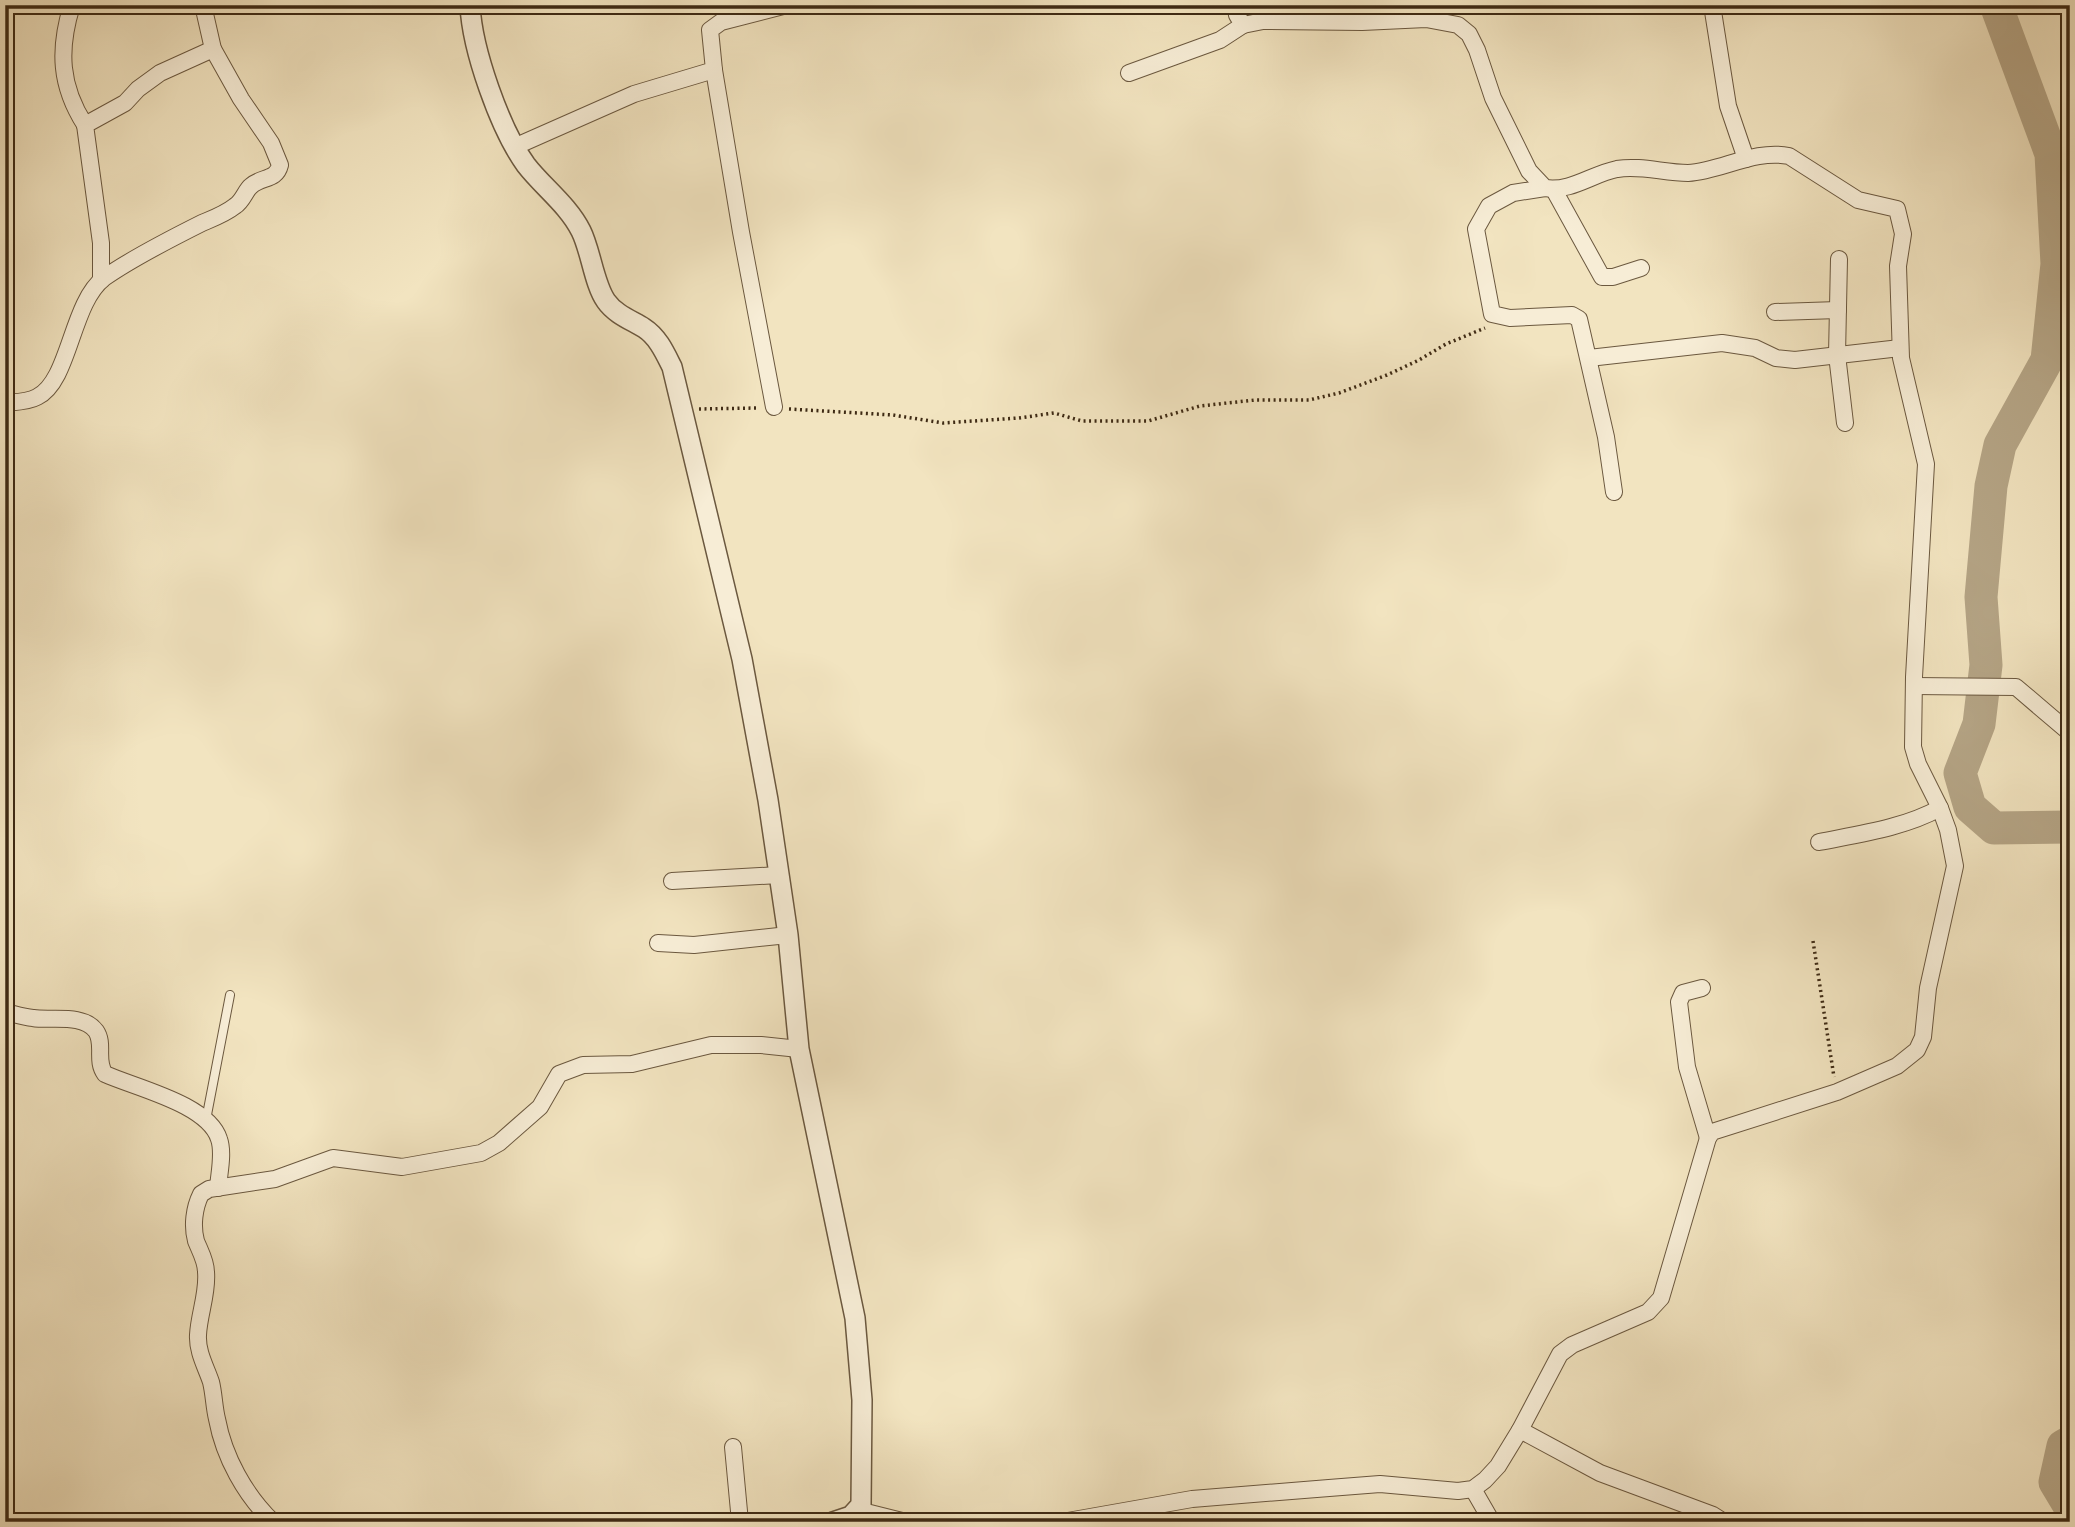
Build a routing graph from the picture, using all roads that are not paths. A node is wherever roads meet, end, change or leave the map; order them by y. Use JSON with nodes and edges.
{"nodes":[{"id":1,"x":72,"y":5,"type":"edge"},
{"id":2,"x":203,"y":5,"type":"edge"},
{"id":3,"x":470,"y":5,"type":"edge"},
{"id":4,"x":787,"y":5,"type":"edge"},
{"id":5,"x":1234,"y":5,"type":"edge"},
{"id":6,"x":1712,"y":5,"type":"edge"},
{"id":7,"x":742,"y":11,"type":"edge"},
{"id":8,"x":1243,"y":24,"type":"junction"},
{"id":9,"x":214,"y":49,"type":"junction"},
{"id":10,"x":714,"y":70,"type":"junction"},
{"id":11,"x":1129,"y":73,"type":"dead end"},
{"id":12,"x":85,"y":125,"type":"junction"},
{"id":13,"x":514,"y":147,"type":"junction"},
{"id":14,"x":1746,"y":159,"type":"junction"},
{"id":15,"x":1549,"y":189,"type":"junction"},
{"id":16,"x":1839,"y":259,"type":"dead end"},
{"id":17,"x":1641,"y":268,"type":"dead end"},
{"id":18,"x":101,"y":280,"type":"junction"},
{"id":19,"x":1838,"y":310,"type":"junction"},
{"id":20,"x":1774,"y":312,"type":"dead end"},
{"id":21,"x":1900,"y":348,"type":"junction"},
{"id":22,"x":1837,"y":355,"type":"junction"},
{"id":23,"x":1589,"y":358,"type":"junction"},
{"id":24,"x":5,"y":403,"type":"edge"},
{"id":25,"x":774,"y":407,"type":"road end"},
{"id":26,"x":1845,"y":423,"type":"dead end"},
{"id":27,"x":1614,"y":492,"type":"dead end"},
{"id":28,"x":1914,"y":686,"type":"junction"},
{"id":29,"x":2070,"y":733,"type":"edge"},
{"id":30,"x":1940,"y":808,"type":"junction"},
{"id":31,"x":1819,"y":842,"type":"dead end"},
{"id":32,"x":779,"y":875,"type":"junction"},
{"id":33,"x":672,"y":881,"type":"dead end"},
{"id":34,"x":788,"y":935,"type":"junction"},
{"id":35,"x":658,"y":943,"type":"dead end"},
{"id":36,"x":1702,"y":988,"type":"dead end"},
{"id":37,"x":230,"y":995,"type":"dead end"},
{"id":38,"x":5,"y":1012,"type":"edge"},
{"id":39,"x":799,"y":1049,"type":"junction"},
{"id":40,"x":206,"y":1120,"type":"junction"},
{"id":41,"x":1708,"y":1138,"type":"junction"},
{"id":42,"x":218,"y":1188,"type":"junction"},
{"id":43,"x":1520,"y":1430,"type":"junction"},
{"id":44,"x":733,"y":1447,"type":"dead end"},
{"id":45,"x":1472,"y":1489,"type":"junction"},
{"id":46,"x":858,"y":1510,"type":"junction"},
{"id":47,"x":1719,"y":1518,"type":"edge"},
{"id":48,"x":273,"y":1522,"type":"edge"},
{"id":49,"x":740,"y":1522,"type":"edge"},
{"id":50,"x":833,"y":1522,"type":"edge"},
{"id":51,"x":906,"y":1522,"type":"edge"},
{"id":52,"x":1062,"y":1522,"type":"edge"},
{"id":53,"x":1492,"y":1522,"type":"edge"}],
"edges":[{"from":1,"to":12,"type":"street"},
{"from":2,"to":9,"type":"street"},
{"from":3,"to":13,"type":"street"},
{"from":4,"to":7,"type":"street"},
{"from":5,"to":8,"type":"street"},
{"from":6,"to":14,"type":"street"},
{"from":7,"to":10,"type":"street"},
{"from":8,"to":11,"type":"street"},
{"from":8,"to":15,"type":"street"},
{"from":9,"to":12,"type":"street"},
{"from":9,"to":18,"type":"street"},
{"from":10,"to":13,"type":"street"},
{"from":10,"to":25,"type":"street"},
{"from":12,"to":18,"type":"street"},
{"from":13,"to":32,"type":"street"},
{"from":14,"to":15,"type":"street"},
{"from":14,"to":21,"type":"street"},
{"from":15,"to":17,"type":"street"},
{"from":15,"to":23,"type":"street"},
{"from":16,"to":19,"type":"street"},
{"from":18,"to":24,"type":"street"},
{"from":19,"to":20,"type":"street"},
{"from":19,"to":22,"type":"street"},
{"from":21,"to":22,"type":"street"},
{"from":21,"to":28,"type":"street"},
{"from":22,"to":23,"type":"street"},
{"from":22,"to":26,"type":"street"},
{"from":23,"to":27,"type":"street"},
{"from":28,"to":29,"type":"street"},
{"from":28,"to":30,"type":"street"},
{"from":30,"to":31,"type":"street"},
{"from":30,"to":41,"type":"street"},
{"from":32,"to":33,"type":"street"},
{"from":32,"to":34,"type":"street"},
{"from":34,"to":35,"type":"street"},
{"from":34,"to":39,"type":"street"},
{"from":36,"to":41,"type":"street"},
{"from":37,"to":40,"type":"lane"},
{"from":38,"to":40,"type":"street"},
{"from":39,"to":42,"type":"street"},
{"from":39,"to":46,"type":"street"},
{"from":40,"to":42,"type":"street"},
{"from":41,"to":43,"type":"street"},
{"from":42,"to":48,"type":"street"},
{"from":43,"to":45,"type":"street"},
{"from":43,"to":47,"type":"street"},
{"from":44,"to":49,"type":"street"},
{"from":45,"to":52,"type":"street"},
{"from":45,"to":53,"type":"street"},
{"from":46,"to":50,"type":"street"},
{"from":46,"to":51,"type":"street"}]}
